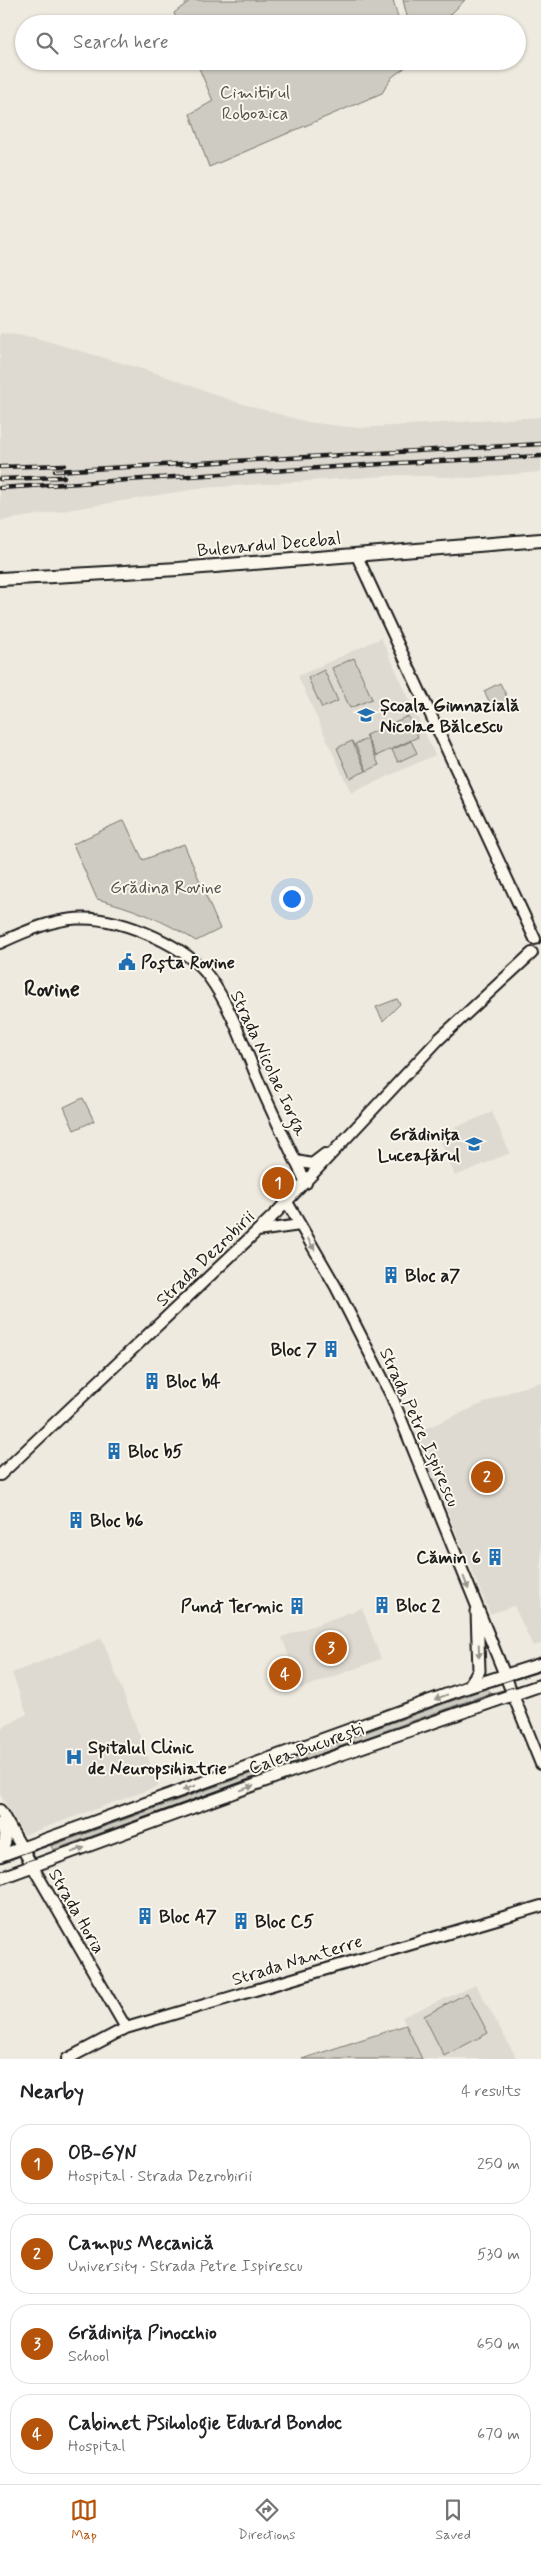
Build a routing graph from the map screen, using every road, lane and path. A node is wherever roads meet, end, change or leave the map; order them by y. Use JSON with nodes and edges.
{"nodes":[{"id":1,"x":541,"y":540,"type":"edge"},
{"id":2,"x":356,"y":554,"type":"junction"},
{"id":3,"x":0,"y":579,"type":"edge"},
{"id":4,"x":538,"y":938,"type":"edge"},
{"id":5,"x":0,"y":943,"type":"edge"},
{"id":6,"x":537,"y":955,"type":"edge"},
{"id":7,"x":346,"y":1139,"type":"junction"},
{"id":8,"x":296,"y":1161,"type":"junction"},
{"id":9,"x":306,"y":1183,"type":"junction"},
{"id":10,"x":287,"y":1202,"type":"junction"},
{"id":11,"x":300,"y":1225,"type":"junction"},
{"id":12,"x":257,"y":1231,"type":"junction"},
{"id":13,"x":2,"y":1474,"type":"edge"},
{"id":14,"x":477,"y":1611,"type":"junction"},
{"id":15,"x":541,"y":1664,"type":"edge"},
{"id":16,"x":503,"y":1675,"type":"junction"},
{"id":17,"x":541,"y":1684,"type":"edge"},
{"id":18,"x":468,"y":1687,"type":"junction"},
{"id":19,"x":511,"y":1694,"type":"junction"},
{"id":20,"x":541,"y":1764,"type":"edge"},
{"id":21,"x":0,"y":1810,"type":"edge"},
{"id":22,"x":0,"y":1823,"type":"edge"},
{"id":23,"x":23,"y":1848,"type":"junction"},
{"id":24,"x":0,"y":1851,"type":"edge"},
{"id":25,"x":0,"y":1856,"type":"edge"},
{"id":26,"x":33,"y":1867,"type":"junction"},
{"id":27,"x":0,"y":1878,"type":"edge"},
{"id":28,"x":541,"y":1906,"type":"edge"},
{"id":29,"x":126,"y":2028,"type":"junction"},
{"id":30,"x":67,"y":2059,"type":"edge"}],
"edges":[{"from":1,"to":2,"type":"main road","name":"Bulevardul Decebal"},
{"from":2,"to":3,"type":"main road","name":"Bulevardul Decebal"},
{"from":2,"to":4,"type":"street"},
{"from":4,"to":6,"type":"street"},
{"from":5,"to":8,"type":"street","name":"Strada Nicolae Iorga"},
{"from":6,"to":7,"type":"street","name":"Strada Dezrobirii"},
{"from":7,"to":8,"type":"street"},
{"from":7,"to":9,"type":"street","name":"Strada Dezrobirii"},
{"from":8,"to":9,"type":"street","name":"Strada Nicolae Iorga"},
{"from":9,"to":10,"type":"street","name":"Strada Dezrobirii"},
{"from":10,"to":11,"type":"street","name":"Strada Petre Ispirescu"},
{"from":10,"to":12,"type":"street","name":"Strada Dezrobirii"},
{"from":11,"to":12,"type":"street"},
{"from":11,"to":14,"type":"street","name":"Strada Petre Ispirescu","one_way":true},
{"from":12,"to":13,"type":"street","name":"Strada Dezrobirii"},
{"from":14,"to":16,"type":"street","name":"Strada Petre Ispirescu"},
{"from":14,"to":18,"type":"main road","one_way":true},
{"from":15,"to":16,"type":"main road","name":"Calea București"},
{"from":16,"to":18,"type":"main road","name":"Calea București"},
{"from":16,"to":19,"type":"street","name":"Strada Petre Ispirescu"},
{"from":17,"to":19,"type":"main road","name":"Calea București"},
{"from":18,"to":23,"type":"main road","name":"Calea București","one_way":true},
{"from":19,"to":20,"type":"street","name":"Strada Petre Ispirescu"},
{"from":26,"to":19,"type":"main road","name":"Calea București","one_way":true},
{"from":21,"to":23,"type":"street","name":"Strada Horia"},
{"from":22,"to":24,"type":"main road"},
{"from":23,"to":25,"type":"main road","name":"Calea București"},
{"from":23,"to":26,"type":"street","name":"Strada Horia"},
{"from":26,"to":27,"type":"main road","name":"Calea București"},
{"from":26,"to":29,"type":"street","name":"Strada Horia"},
{"from":28,"to":29,"type":"street","name":"Strada Nanterre"},
{"from":29,"to":30,"type":"street","name":"Strada Nanterre"}]}
